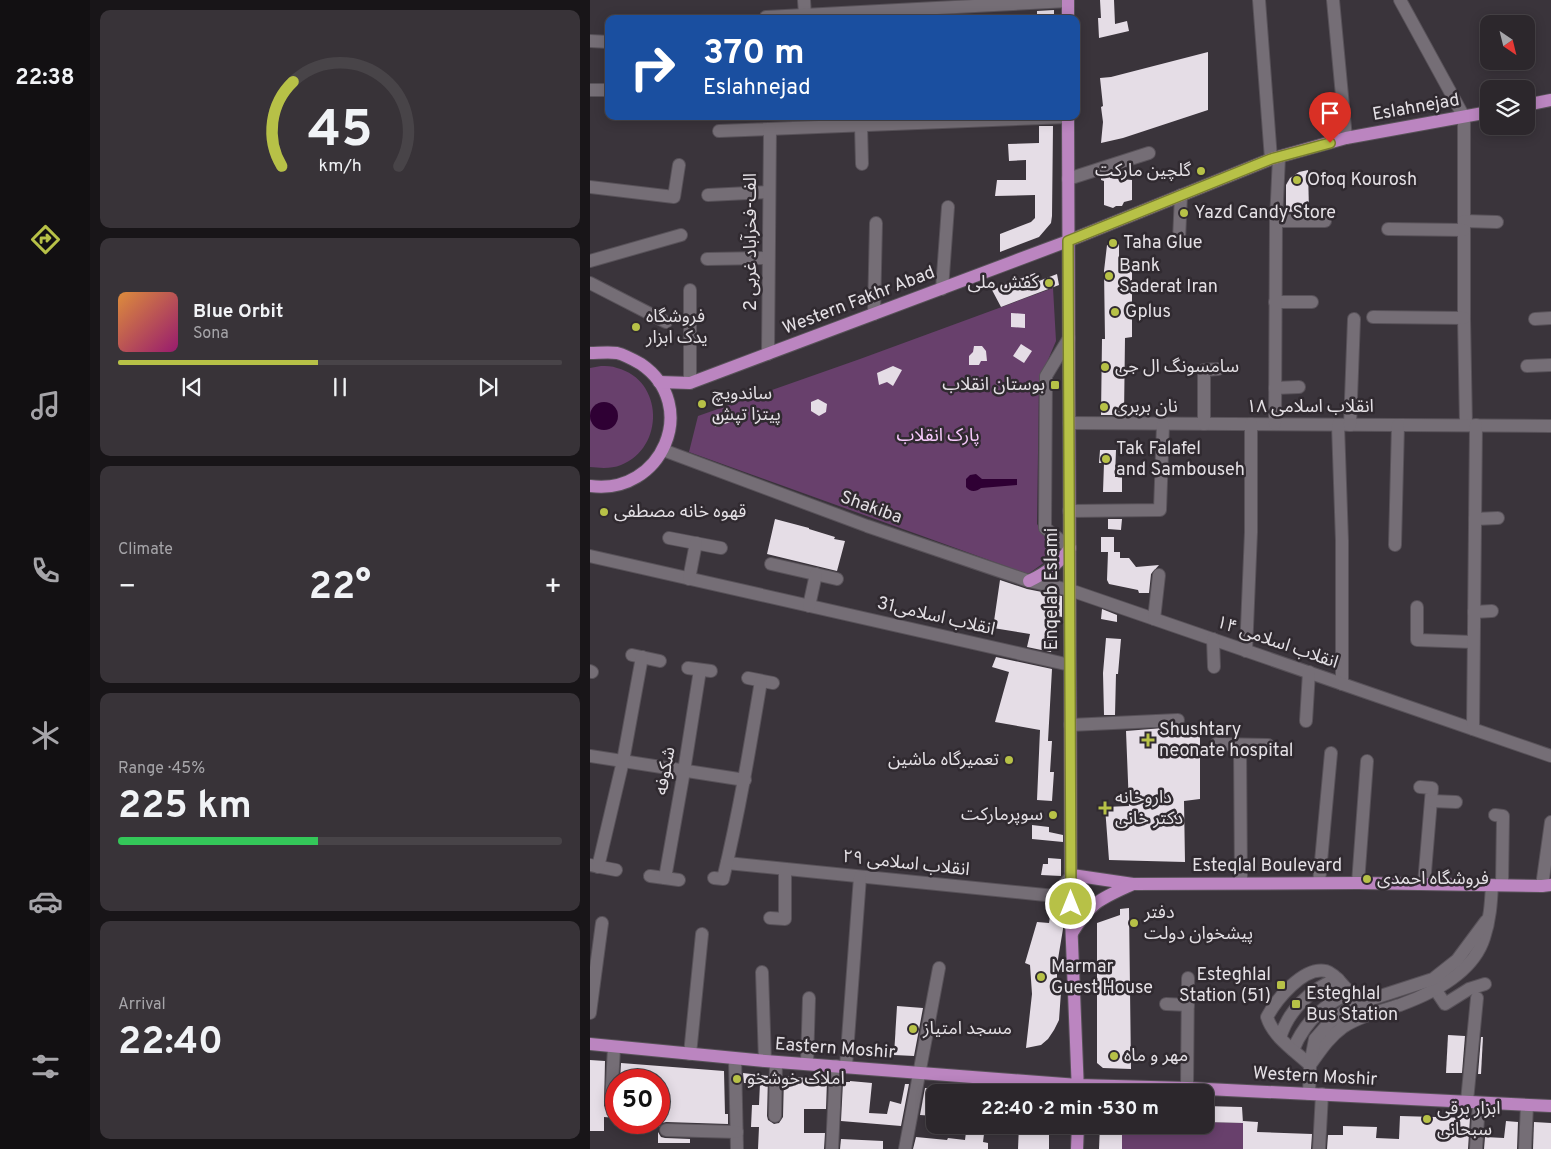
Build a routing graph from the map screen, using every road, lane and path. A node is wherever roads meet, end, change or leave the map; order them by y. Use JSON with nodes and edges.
{"nodes":[{"id":1,"x":804,"y":0,"type":"edge"},
{"id":2,"x":1259,"y":0,"type":"edge"},
{"id":3,"x":1333,"y":0,"type":"edge"},
{"id":4,"x":1400,"y":0,"type":"edge"},
{"id":5,"x":1068,"y":1,"type":"edge"},
{"id":6,"x":898,"y":5,"type":"edge"},
{"id":7,"x":805,"y":14,"type":"junction"},
{"id":8,"x":792,"y":15,"type":"edge"},
{"id":9,"x":1068,"y":15,"type":"edge"},
{"id":10,"x":590,"y":41,"type":"edge"},
{"id":11,"x":605,"y":42,"type":"edge"},
{"id":12,"x":590,"y":90,"type":"edge"},
{"id":13,"x":605,"y":90,"type":"edge"},
{"id":14,"x":1551,"y":100,"type":"edge"},
{"id":15,"x":1535,"y":103,"type":"edge"},
{"id":16,"x":1480,"y":114,"type":"edge"},
{"id":17,"x":1464,"y":117,"type":"junction"},
{"id":18,"x":914,"y":120,"type":"edge"},
{"id":19,"x":1068,"y":120,"type":"edge"},
{"id":20,"x":815,"y":122,"type":"edge"},
{"id":21,"x":861,"y":125,"type":"junction"},
{"id":22,"x":770,"y":129,"type":"junction"},
{"id":23,"x":719,"y":131,"type":"dead end"},
{"id":24,"x":1346,"y":138,"type":"junction"},
{"id":25,"x":1149,"y":153,"type":"dead end"},
{"id":26,"x":1275,"y":158,"type":"junction"},
{"id":27,"x":862,"y":164,"type":"dead end"},
{"id":28,"x":679,"y":165,"type":"dead end"},
{"id":29,"x":1068,"y":179,"type":"junction"},
{"id":30,"x":590,"y":186,"type":"edge"},
{"id":31,"x":768,"y":192,"type":"junction"},
{"id":32,"x":708,"y":195,"type":"dead end"},
{"id":33,"x":1181,"y":195,"type":"junction"},
{"id":34,"x":948,"y":207,"type":"dead end"},
{"id":35,"x":1276,"y":221,"type":"junction"},
{"id":36,"x":1325,"y":222,"type":"dead end"},
{"id":37,"x":1497,"y":222,"type":"dead end"},
{"id":38,"x":876,"y":223,"type":"dead end"},
{"id":39,"x":1464,"y":225,"type":"junction"},
{"id":40,"x":1388,"y":229,"type":"dead end"},
{"id":41,"x":681,"y":236,"type":"dead end"},
{"id":42,"x":1179,"y":240,"type":"dead end"},
{"id":43,"x":1068,"y":241,"type":"junction"},
{"id":44,"x":768,"y":258,"type":"junction"},
{"id":45,"x":707,"y":259,"type":"dead end"},
{"id":46,"x":590,"y":260,"type":"edge"},
{"id":47,"x":590,"y":283,"type":"edge"},
{"id":48,"x":942,"y":289,"type":"junction"},
{"id":49,"x":690,"y":290,"type":"dead end"},
{"id":50,"x":1275,"y":302,"type":"junction"},
{"id":51,"x":1312,"y":302,"type":"dead end"},
{"id":52,"x":874,"y":314,"type":"junction"},
{"id":53,"x":1373,"y":317,"type":"dead end"},
{"id":54,"x":1464,"y":318,"type":"junction"},
{"id":55,"x":1551,"y":318,"type":"edge"},
{"id":56,"x":1354,"y":319,"type":"dead end"},
{"id":57,"x":1535,"y":319,"type":"dead end"},
{"id":58,"x":666,"y":322,"type":"dead end"},
{"id":59,"x":1069,"y":338,"type":"junction"},
{"id":60,"x":590,"y":350,"type":"edge"},
{"id":61,"x":768,"y":354,"type":"junction"},
{"id":62,"x":1551,"y":365,"type":"edge"},
{"id":63,"x":1527,"y":366,"type":"dead end"},
{"id":64,"x":1218,"y":369,"type":"dead end"},
{"id":65,"x":659,"y":382,"type":"junction"},
{"id":66,"x":690,"y":383,"type":"junction"},
{"id":67,"x":1299,"y":387,"type":"dead end"},
{"id":68,"x":1275,"y":388,"type":"junction"},
{"id":69,"x":1069,"y":423,"type":"junction"},
{"id":70,"x":1204,"y":424,"type":"junction"},
{"id":71,"x":1251,"y":424,"type":"junction"},
{"id":72,"x":1275,"y":424,"type":"junction"},
{"id":73,"x":1163,"y":425,"type":"junction"},
{"id":74,"x":1344,"y":425,"type":"junction"},
{"id":75,"x":1398,"y":425,"type":"junction"},
{"id":76,"x":1471,"y":425,"type":"junction"},
{"id":77,"x":1551,"y":426,"type":"edge"},
{"id":78,"x":663,"y":450,"type":"junction"},
{"id":79,"x":590,"y":486,"type":"edge"},
{"id":80,"x":1069,"y":512,"type":"junction"},
{"id":81,"x":1498,"y":518,"type":"dead end"},
{"id":82,"x":1475,"y":519,"type":"junction"},
{"id":83,"x":669,"y":538,"type":"dead end"},
{"id":84,"x":696,"y":543,"type":"junction"},
{"id":85,"x":1395,"y":545,"type":"dead end"},
{"id":86,"x":721,"y":548,"type":"dead end"},
{"id":87,"x":1070,"y":548,"type":"junction"},
{"id":88,"x":590,"y":556,"type":"edge"},
{"id":89,"x":771,"y":564,"type":"dead end"},
{"id":90,"x":816,"y":574,"type":"junction"},
{"id":91,"x":1159,"y":575,"type":"dead end"},
{"id":92,"x":689,"y":578,"type":"junction"},
{"id":93,"x":837,"y":579,"type":"dead end"},
{"id":94,"x":1029,"y":581,"type":"junction"},
{"id":95,"x":1070,"y":590,"type":"junction"},
{"id":96,"x":809,"y":606,"type":"junction"},
{"id":97,"x":1417,"y":607,"type":"dead end"},
{"id":98,"x":1492,"y":611,"type":"dead end"},
{"id":99,"x":1474,"y":612,"type":"junction"},
{"id":100,"x":1154,"y":619,"type":"junction"},
{"id":101,"x":1213,"y":639,"type":"junction"},
{"id":102,"x":1473,"y":642,"type":"junction"},
{"id":103,"x":1246,"y":651,"type":"junction"},
{"id":104,"x":660,"y":661,"type":"dead end"},
{"id":105,"x":1070,"y":665,"type":"junction"},
{"id":106,"x":1214,"y":667,"type":"dead end"},
{"id":107,"x":699,"y":670,"type":"dead end"},
{"id":108,"x":1309,"y":672,"type":"junction"},
{"id":109,"x":761,"y":681,"type":"dead end"},
{"id":110,"x":1342,"y":684,"type":"junction"},
{"id":111,"x":1178,"y":720,"type":"dead end"},
{"id":112,"x":1306,"y":720,"type":"dead end"},
{"id":113,"x":1070,"y":725,"type":"junction"},
{"id":114,"x":1473,"y":729,"type":"junction"},
{"id":115,"x":1216,"y":744,"type":"dead end"},
{"id":116,"x":1240,"y":745,"type":"junction"},
{"id":117,"x":1268,"y":745,"type":"dead end"},
{"id":118,"x":1331,"y":753,"type":"dead end"},
{"id":119,"x":590,"y":756,"type":"edge"},
{"id":120,"x":1551,"y":756,"type":"edge"},
{"id":121,"x":624,"y":761,"type":"junction"},
{"id":122,"x":1367,"y":761,"type":"dead end"},
{"id":123,"x":684,"y":771,"type":"junction"},
{"id":124,"x":745,"y":780,"type":"junction"},
{"id":125,"x":1456,"y":802,"type":"dead end"},
{"id":126,"x":1495,"y":815,"type":"dead end"},
{"id":127,"x":1551,"y":822,"type":"edge"},
{"id":128,"x":727,"y":863,"type":"junction"},
{"id":129,"x":594,"y":866,"type":"edge"},
{"id":130,"x":785,"y":869,"type":"junction"},
{"id":131,"x":616,"y":870,"type":"dead end"},
{"id":132,"x":1072,"y":875,"type":"junction"},
{"id":133,"x":650,"y":876,"type":"dead end"},
{"id":134,"x":860,"y":877,"type":"junction"},
{"id":135,"x":664,"y":878,"type":"junction"},
{"id":136,"x":714,"y":878,"type":"dead end"},
{"id":137,"x":679,"y":880,"type":"dead end"},
{"id":138,"x":1241,"y":883,"type":"junction"},
{"id":139,"x":1319,"y":883,"type":"junction"},
{"id":140,"x":1358,"y":883,"type":"junction"},
{"id":141,"x":1133,"y":884,"type":"junction"},
{"id":142,"x":1424,"y":884,"type":"junction"},
{"id":143,"x":1497,"y":885,"type":"junction"},
{"id":144,"x":1547,"y":886,"type":"edge"},
{"id":145,"x":1490,"y":917,"type":"junction"},
{"id":146,"x":770,"y":918,"type":"dead end"},
{"id":147,"x":602,"y":924,"type":"dead end"},
{"id":148,"x":1072,"y":933,"type":"junction"},
{"id":149,"x":702,"y":934,"type":"dead end"},
{"id":150,"x":939,"y":968,"type":"dead end"},
{"id":151,"x":762,"y":972,"type":"dead end"},
{"id":152,"x":1188,"y":978,"type":"dead end"},
{"id":153,"x":1338,"y":979,"type":"junction"},
{"id":154,"x":1485,"y":984,"type":"dead end"},
{"id":155,"x":1435,"y":989,"type":"junction"},
{"id":156,"x":1350,"y":993,"type":"junction"},
{"id":157,"x":809,"y":998,"type":"dead end"},
{"id":158,"x":1477,"y":998,"type":"dead end"},
{"id":159,"x":1359,"y":1003,"type":"junction"},
{"id":160,"x":1166,"y":1004,"type":"dead end"},
{"id":161,"x":1188,"y":1005,"type":"junction"},
{"id":162,"x":590,"y":1013,"type":"edge"},
{"id":163,"x":1363,"y":1017,"type":"junction"},
{"id":164,"x":1280,"y":1038,"type":"junction"},
{"id":165,"x":590,"y":1044,"type":"edge"},
{"id":166,"x":614,"y":1048,"type":"junction"},
{"id":167,"x":1294,"y":1050,"type":"junction"},
{"id":168,"x":690,"y":1054,"type":"junction"},
{"id":169,"x":735,"y":1059,"type":"junction"},
{"id":170,"x":771,"y":1062,"type":"junction"},
{"id":171,"x":807,"y":1063,"type":"junction"},
{"id":172,"x":1310,"y":1065,"type":"junction"},
{"id":173,"x":841,"y":1066,"type":"junction"},
{"id":174,"x":613,"y":1069,"type":"edge"},
{"id":175,"x":920,"y":1074,"type":"junction"},
{"id":176,"x":1025,"y":1084,"type":"edge"},
{"id":177,"x":1078,"y":1084,"type":"edge"},
{"id":178,"x":1187,"y":1084,"type":"edge"},
{"id":179,"x":1214,"y":1089,"type":"edge"},
{"id":180,"x":1315,"y":1094,"type":"junction"},
{"id":181,"x":1473,"y":1102,"type":"junction"},
{"id":182,"x":1527,"y":1105,"type":"junction"},
{"id":183,"x":1551,"y":1106,"type":"edge"},
{"id":184,"x":774,"y":1116,"type":"dead end"},
{"id":185,"x":670,"y":1130,"type":"edge"},
{"id":186,"x":737,"y":1132,"type":"junction"},
{"id":187,"x":1078,"y":1134,"type":"edge"},
{"id":188,"x":737,"y":1149,"type":"edge"},
{"id":189,"x":832,"y":1149,"type":"edge"},
{"id":190,"x":905,"y":1149,"type":"edge"},
{"id":191,"x":1077,"y":1149,"type":"edge"},
{"id":192,"x":1319,"y":1149,"type":"edge"},
{"id":193,"x":1476,"y":1149,"type":"edge"},
{"id":194,"x":1525,"y":1149,"type":"edge"}],
"edges":[{"from":1,"to":7,"type":"street"},
{"from":2,"to":26,"type":"street"},
{"from":3,"to":24,"type":"street"},
{"from":4,"to":17,"type":"street"},
{"from":5,"to":6,"type":"street"},
{"from":5,"to":9,"type":"main road"},
{"from":6,"to":7,"type":"street"},
{"from":7,"to":8,"type":"street"},
{"from":10,"to":11,"type":"street"},
{"from":12,"to":13,"type":"street"},
{"from":14,"to":15,"type":"main road"},
{"from":16,"to":17,"type":"main road","name":"Eslahnejad"},
{"from":17,"to":24,"type":"main road","name":"Eslahnejad"},
{"from":17,"to":39,"type":"street"},
{"from":18,"to":21,"type":"street"},
{"from":19,"to":29,"type":"main road","name":"Enqelab Eslami"},
{"from":20,"to":21,"type":"street"},
{"from":20,"to":22,"type":"street"},
{"from":21,"to":27,"type":"street"},
{"from":22,"to":23,"type":"street"},
{"from":22,"to":31,"type":"street","name":"2 الف-فخرآباد غربی"},
{"from":24,"to":26,"type":"main road","name":"Eslahnejad"},
{"from":25,"to":29,"type":"street"},
{"from":26,"to":33,"type":"main road","name":"Eslahnejad"},
{"from":26,"to":35,"type":"street"},
{"from":28,"to":30,"type":"street"},
{"from":29,"to":43,"type":"main road","name":"Enqelab Eslami"},
{"from":31,"to":32,"type":"street"},
{"from":31,"to":44,"type":"street","name":"2 الف-فخرآباد غربی"},
{"from":33,"to":42,"type":"street"},
{"from":33,"to":43,"type":"main road","name":"Eslahnejad"},
{"from":34,"to":48,"type":"street"},
{"from":35,"to":36,"type":"street"},
{"from":35,"to":50,"type":"street"},
{"from":37,"to":39,"type":"street"},
{"from":38,"to":52,"type":"street"},
{"from":39,"to":40,"type":"street"},
{"from":39,"to":54,"type":"street"},
{"from":41,"to":46,"type":"street"},
{"from":43,"to":48,"type":"main road","name":"Western Fakhr Abad"},
{"from":43,"to":59,"type":"main road","name":"Enqelab Eslami"},
{"from":44,"to":45,"type":"street"},
{"from":44,"to":61,"type":"street","name":"2 الف-فخرآباد غربی"},
{"from":47,"to":58,"type":"street"},
{"from":48,"to":52,"type":"main road","name":"Western Fakhr Abad"},
{"from":49,"to":66,"type":"street"},
{"from":50,"to":51,"type":"street"},
{"from":50,"to":68,"type":"street"},
{"from":52,"to":61,"type":"main road","name":"Western Fakhr Abad"},
{"from":53,"to":54,"type":"street"},
{"from":54,"to":76,"type":"street"},
{"from":55,"to":57,"type":"street"},
{"from":56,"to":74,"type":"street"},
{"from":59,"to":69,"type":"main road","name":"Enqelab Eslami"},
{"from":59,"to":87,"type":"street"},
{"from":60,"to":65,"type":"main road"},
{"from":61,"to":66,"type":"main road","name":"Western Fakhr Abad"},
{"from":62,"to":63,"type":"street"},
{"from":64,"to":70,"type":"street"},
{"from":65,"to":66,"type":"main road","name":"Western Fakhr Abad"},
{"from":65,"to":78,"type":"main road"},
{"from":67,"to":68,"type":"street"},
{"from":68,"to":72,"type":"street"},
{"from":69,"to":73,"type":"street","name":"۱۸ انقلاب اسلامی"},
{"from":69,"to":80,"type":"main road","name":"Enqelab Eslami"},
{"from":70,"to":71,"type":"street","name":"۱۸ انقلاب اسلامی"},
{"from":70,"to":73,"type":"street","name":"۱۸ انقلاب اسلامی"},
{"from":71,"to":72,"type":"street","name":"۱۸ انقلاب اسلامی"},
{"from":71,"to":103,"type":"street"},
{"from":72,"to":74,"type":"street","name":"۱۸ انقلاب اسلامی"},
{"from":73,"to":80,"type":"street"},
{"from":74,"to":75,"type":"street","name":"۱۸ انقلاب اسلامی"},
{"from":74,"to":110,"type":"street"},
{"from":75,"to":76,"type":"street","name":"۱۸ انقلاب اسلامی"},
{"from":75,"to":85,"type":"street"},
{"from":76,"to":77,"type":"street","name":"۱۸ انقلاب اسلامی"},
{"from":76,"to":82,"type":"street"},
{"from":78,"to":79,"type":"main road"},
{"from":78,"to":94,"type":"street","name":"Shakiba"},
{"from":80,"to":87,"type":"main road","name":"Enqelab Eslami"},
{"from":81,"to":82,"type":"street"},
{"from":82,"to":99,"type":"street"},
{"from":83,"to":84,"type":"street"},
{"from":84,"to":86,"type":"street"},
{"from":84,"to":92,"type":"street"},
{"from":87,"to":94,"type":"main road"},
{"from":87,"to":95,"type":"main road","name":"Enqelab Eslami"},
{"from":88,"to":92,"type":"street","name":"31انقلاب اسلامی"},
{"from":89,"to":90,"type":"street"},
{"from":90,"to":93,"type":"street"},
{"from":90,"to":96,"type":"street"},
{"from":91,"to":100,"type":"street"},
{"from":92,"to":96,"type":"street","name":"31انقلاب اسلامی"},
{"from":94,"to":95,"type":"street","name":"Shakiba"},
{"from":95,"to":100,"type":"street","name":"۱۴ انقلاب اسلامی"},
{"from":95,"to":105,"type":"main road","name":"Enqelab Eslami"},
{"from":96,"to":105,"type":"street","name":"31انقلاب اسلامی"},
{"from":97,"to":102,"type":"street"},
{"from":98,"to":99,"type":"street"},
{"from":99,"to":102,"type":"street"},
{"from":100,"to":101,"type":"street","name":"۱۴ انقلاب اسلامی"},
{"from":101,"to":103,"type":"street","name":"۱۴ انقلاب اسلامی"},
{"from":101,"to":106,"type":"street"},
{"from":102,"to":114,"type":"street"},
{"from":103,"to":108,"type":"street","name":"۱۴ انقلاب اسلامی"},
{"from":104,"to":121,"type":"street"},
{"from":105,"to":113,"type":"main road","name":"Enqelab Eslami"},
{"from":107,"to":123,"type":"street","name":"شکوفه"},
{"from":108,"to":110,"type":"street","name":"۱۴ انقلاب اسلامی"},
{"from":108,"to":112,"type":"street"},
{"from":109,"to":124,"type":"street"},
{"from":110,"to":114,"type":"street","name":"۱۴ انقلاب اسلامی"},
{"from":111,"to":113,"type":"street"},
{"from":113,"to":132,"type":"main road","name":"Enqelab Eslami"},
{"from":114,"to":120,"type":"street","name":"۱۴ انقلاب اسلامی"},
{"from":115,"to":116,"type":"street"},
{"from":116,"to":117,"type":"street"},
{"from":116,"to":138,"type":"street"},
{"from":118,"to":139,"type":"street"},
{"from":119,"to":121,"type":"street"},
{"from":121,"to":123,"type":"street"},
{"from":121,"to":129,"type":"street"},
{"from":122,"to":140,"type":"street"},
{"from":123,"to":124,"type":"street"},
{"from":123,"to":135,"type":"street","name":"شکوفه"},
{"from":124,"to":128,"type":"street"},
{"from":125,"to":142,"type":"street"},
{"from":126,"to":143,"type":"street"},
{"from":127,"to":144,"type":"street"},
{"from":128,"to":130,"type":"street","name":"انقلاب اسلامی ۲۹"},
{"from":128,"to":136,"type":"street"},
{"from":129,"to":131,"type":"street"},
{"from":130,"to":134,"type":"street","name":"انقلاب اسلامی ۲۹"},
{"from":130,"to":146,"type":"street"},
{"from":132,"to":134,"type":"street","name":"انقلاب اسلامی ۲۹"},
{"from":132,"to":141,"type":"main road","name":"Esteqlal Boulevard"},
{"from":132,"to":148,"type":"main road","name":"Enqelab Eslami"},
{"from":133,"to":135,"type":"street"},
{"from":134,"to":173,"type":"street"},
{"from":135,"to":137,"type":"street"},
{"from":138,"to":139,"type":"main road","name":"Esteqlal Boulevard"},
{"from":138,"to":141,"type":"main road","name":"Esteqlal Boulevard"},
{"from":139,"to":140,"type":"main road","name":"Esteqlal Boulevard"},
{"from":140,"to":142,"type":"main road","name":"Esteqlal Boulevard"},
{"from":141,"to":148,"type":"main road"},
{"from":142,"to":143,"type":"main road","name":"Esteqlal Boulevard"},
{"from":143,"to":144,"type":"main road","name":"Esteqlal Boulevard"},
{"from":143,"to":145,"type":"street"},
{"from":145,"to":155,"type":"street"},
{"from":145,"to":159,"type":"street"},
{"from":147,"to":162,"type":"street"},
{"from":148,"to":177,"type":"main road","name":"Enqelab Eslami"},
{"from":149,"to":168,"type":"street"},
{"from":150,"to":175,"type":"street"},
{"from":151,"to":170,"type":"street"},
{"from":152,"to":161,"type":"street"},
{"from":153,"to":156,"type":"street"},
{"from":153,"to":164,"type":"street"},
{"from":153,"to":164,"type":"street"},
{"from":154,"to":155,"type":"street"},
{"from":155,"to":163,"type":"street"},
{"from":156,"to":159,"type":"street"},
{"from":156,"to":167,"type":"street"},
{"from":157,"to":171,"type":"street"},
{"from":158,"to":181,"type":"street"},
{"from":159,"to":163,"type":"street"},
{"from":159,"to":172,"type":"street"},
{"from":160,"to":161,"type":"street"},
{"from":161,"to":178,"type":"street"},
{"from":163,"to":172,"type":"street"},
{"from":164,"to":167,"type":"street"},
{"from":165,"to":166,"type":"main road","name":"Eastern Moshir"},
{"from":166,"to":168,"type":"main road","name":"Eastern Moshir"},
{"from":166,"to":174,"type":"street"},
{"from":167,"to":172,"type":"street"},
{"from":168,"to":169,"type":"main road","name":"Eastern Moshir"},
{"from":169,"to":170,"type":"main road","name":"Eastern Moshir"},
{"from":169,"to":186,"type":"street"},
{"from":170,"to":171,"type":"main road","name":"Eastern Moshir"},
{"from":170,"to":184,"type":"street"},
{"from":171,"to":173,"type":"main road","name":"Eastern Moshir"},
{"from":172,"to":180,"type":"street"},
{"from":173,"to":175,"type":"main road","name":"Eastern Moshir"},
{"from":173,"to":189,"type":"street"},
{"from":175,"to":176,"type":"main road","name":"Eastern Moshir"},
{"from":175,"to":190,"type":"street"},
{"from":179,"to":180,"type":"main road","name":"Western Moshir"},
{"from":180,"to":181,"type":"main road","name":"Western Moshir"},
{"from":180,"to":192,"type":"street"},
{"from":181,"to":182,"type":"main road","name":"Western Moshir"},
{"from":181,"to":193,"type":"street"},
{"from":182,"to":183,"type":"main road","name":"Western Moshir"},
{"from":182,"to":194,"type":"street"},
{"from":185,"to":186,"type":"street"},
{"from":186,"to":188,"type":"street"},
{"from":187,"to":191,"type":"main road"}]}
